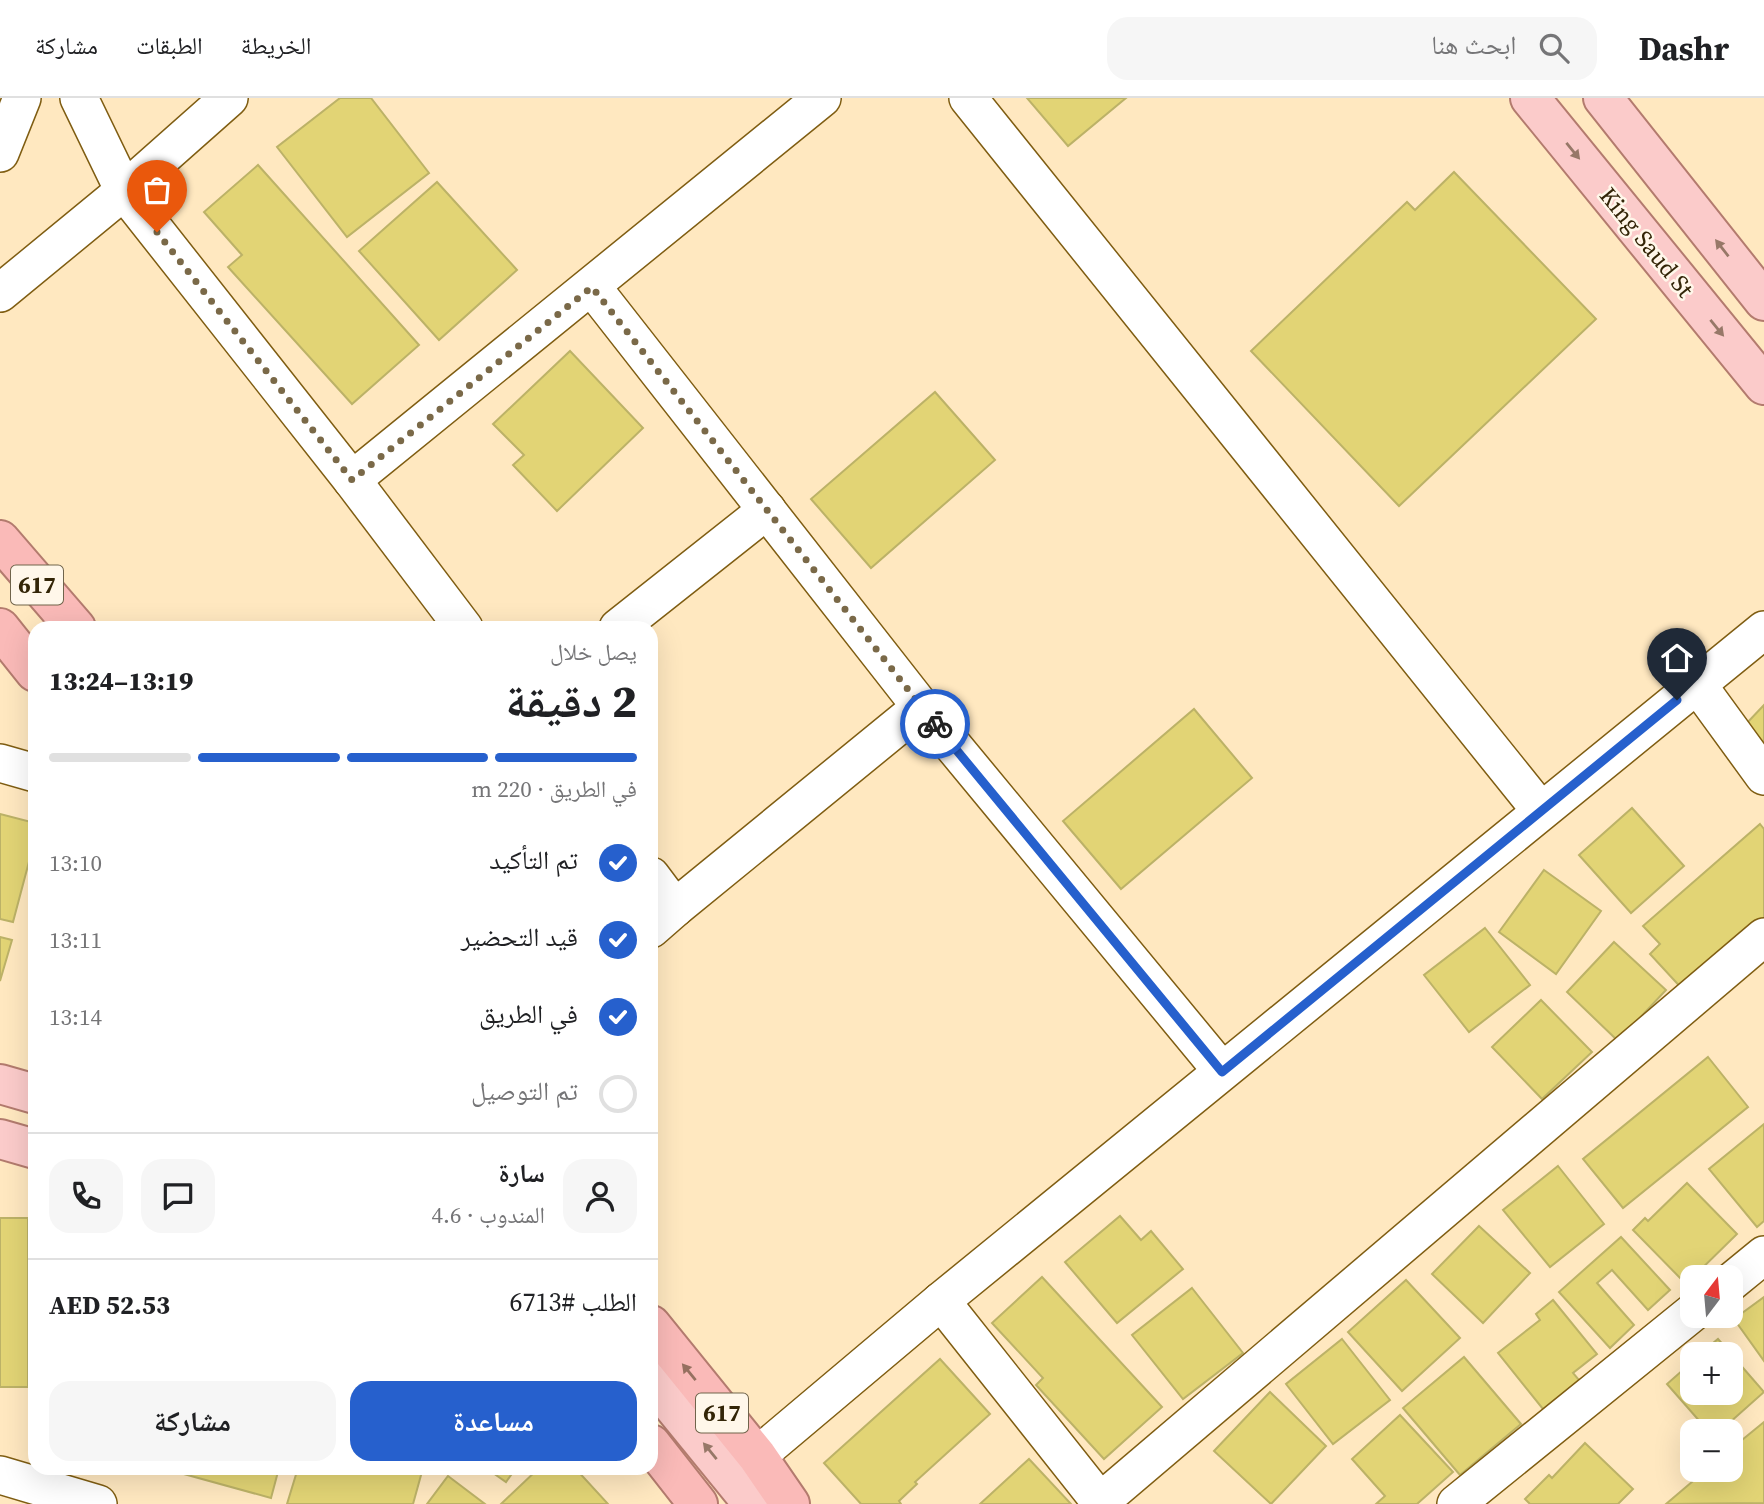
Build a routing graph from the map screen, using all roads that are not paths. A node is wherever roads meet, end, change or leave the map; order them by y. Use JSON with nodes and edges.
{"nodes":[{"id":1,"x":22,"y":98,"type":"edge"},
{"id":2,"x":79,"y":98,"type":"edge"},
{"id":3,"x":229,"y":98,"type":"edge"},
{"id":4,"x":822,"y":98,"type":"edge"},
{"id":5,"x":968,"y":98,"type":"edge"},
{"id":6,"x":1530,"y":98,"type":"edge"},
{"id":7,"x":1617,"y":103,"type":"edge"},
{"id":8,"x":0,"y":153,"type":"edge"},
{"id":9,"x":124,"y":191,"type":"junction"},
{"id":10,"x":592,"y":287,"type":"junction"},
{"id":11,"x":0,"y":293,"type":"edge"},
{"id":12,"x":1764,"y":301,"type":"edge"},
{"id":13,"x":1764,"y":385,"type":"edge"},
{"id":14,"x":352,"y":480,"type":"junction"},
{"id":15,"x":767,"y":510,"type":"junction"},
{"id":16,"x":0,"y":540,"type":"edge"},
{"id":17,"x":27,"y":573,"type":"junction"},
{"id":18,"x":61,"y":621,"type":"edge"},
{"id":19,"x":70,"y":621,"type":"edge"},
{"id":20,"x":459,"y":621,"type":"edge"},
{"id":21,"x":627,"y":621,"type":"edge"},
{"id":22,"x":0,"y":628,"type":"edge"},
{"id":23,"x":1764,"y":630,"type":"edge"},
{"id":24,"x":28,"y":663,"type":"edge"},
{"id":25,"x":1697,"y":684,"type":"junction"},
{"id":26,"x":921,"y":707,"type":"junction"},
{"id":27,"x":0,"y":763,"type":"edge"},
{"id":28,"x":28,"y":771,"type":"edge"},
{"id":29,"x":1764,"y":776,"type":"edge"},
{"id":30,"x":1541,"y":811,"type":"junction"},
{"id":31,"x":658,"y":900,"type":"edge"},
{"id":32,"x":663,"y":918,"type":"edge"},
{"id":33,"x":1764,"y":937,"type":"edge"},
{"id":34,"x":1222,"y":1072,"type":"junction"},
{"id":35,"x":0,"y":1084,"type":"edge"},
{"id":36,"x":28,"y":1092,"type":"edge"},
{"id":37,"x":0,"y":1139,"type":"edge"},
{"id":38,"x":28,"y":1147,"type":"edge"},
{"id":39,"x":1764,"y":1255,"type":"edge"},
{"id":40,"x":1743,"y":1272,"type":"edge"},
{"id":41,"x":941,"y":1301,"type":"junction"},
{"id":42,"x":1680,"y":1323,"type":"edge"},
{"id":43,"x":658,"y":1334,"type":"edge"},
{"id":44,"x":658,"y":1388,"type":"edge"},
{"id":45,"x":658,"y":1453,"type":"edge"},
{"id":46,"x":757,"y":1456,"type":"junction"},
{"id":47,"x":0,"y":1475,"type":"edge"},
{"id":48,"x":59,"y":1488,"type":"edge"},
{"id":49,"x":1101,"y":1503,"type":"edge"},
{"id":50,"x":99,"y":1504,"type":"edge"},
{"id":51,"x":698,"y":1504,"type":"edge"},
{"id":52,"x":753,"y":1504,"type":"edge"},
{"id":53,"x":790,"y":1504,"type":"edge"},
{"id":54,"x":1456,"y":1504,"type":"edge"}],
"edges":[{"from":1,"to":8,"type":"street"},
{"from":2,"to":9,"type":"street"},
{"from":3,"to":9,"type":"street"},
{"from":4,"to":10,"type":"street"},
{"from":5,"to":30,"type":"street"},
{"from":6,"to":13,"type":"main road","name":"King Saud St","one_way":true},
{"from":12,"to":7,"type":"main road","one_way":true},
{"from":9,"to":11,"type":"street"},
{"from":9,"to":14,"type":"street"},
{"from":10,"to":14,"type":"street"},
{"from":10,"to":15,"type":"street"},
{"from":14,"to":20,"type":"street"},
{"from":15,"to":21,"type":"street"},
{"from":15,"to":26,"type":"street"},
{"from":16,"to":17,"type":"highway","number":"617"},
{"from":17,"to":18,"type":"highway"},
{"from":17,"to":19,"type":"highway","number":"617"},
{"from":22,"to":24,"type":"highway","number":"617"},
{"from":23,"to":25,"type":"street"},
{"from":25,"to":29,"type":"street"},
{"from":25,"to":30,"type":"street"},
{"from":26,"to":32,"type":"street"},
{"from":26,"to":34,"type":"street"},
{"from":27,"to":28,"type":"street"},
{"from":30,"to":34,"type":"street"},
{"from":31,"to":32,"type":"street"},
{"from":33,"to":49,"type":"street"},
{"from":34,"to":41,"type":"street"},
{"from":35,"to":36,"type":"main road"},
{"from":37,"to":38,"type":"main road"},
{"from":39,"to":40,"type":"street"},
{"from":41,"to":46,"type":"street"},
{"from":41,"to":49,"type":"street"},
{"from":42,"to":54,"type":"street"},
{"from":46,"to":43,"type":"highway","number":"617","one_way":true},
{"from":52,"to":44,"type":"main road","one_way":true},
{"from":45,"to":51,"type":"highway"},
{"from":46,"to":53,"type":"highway","number":"617"},
{"from":47,"to":48,"type":"street"},
{"from":48,"to":50,"type":"street"}]}
